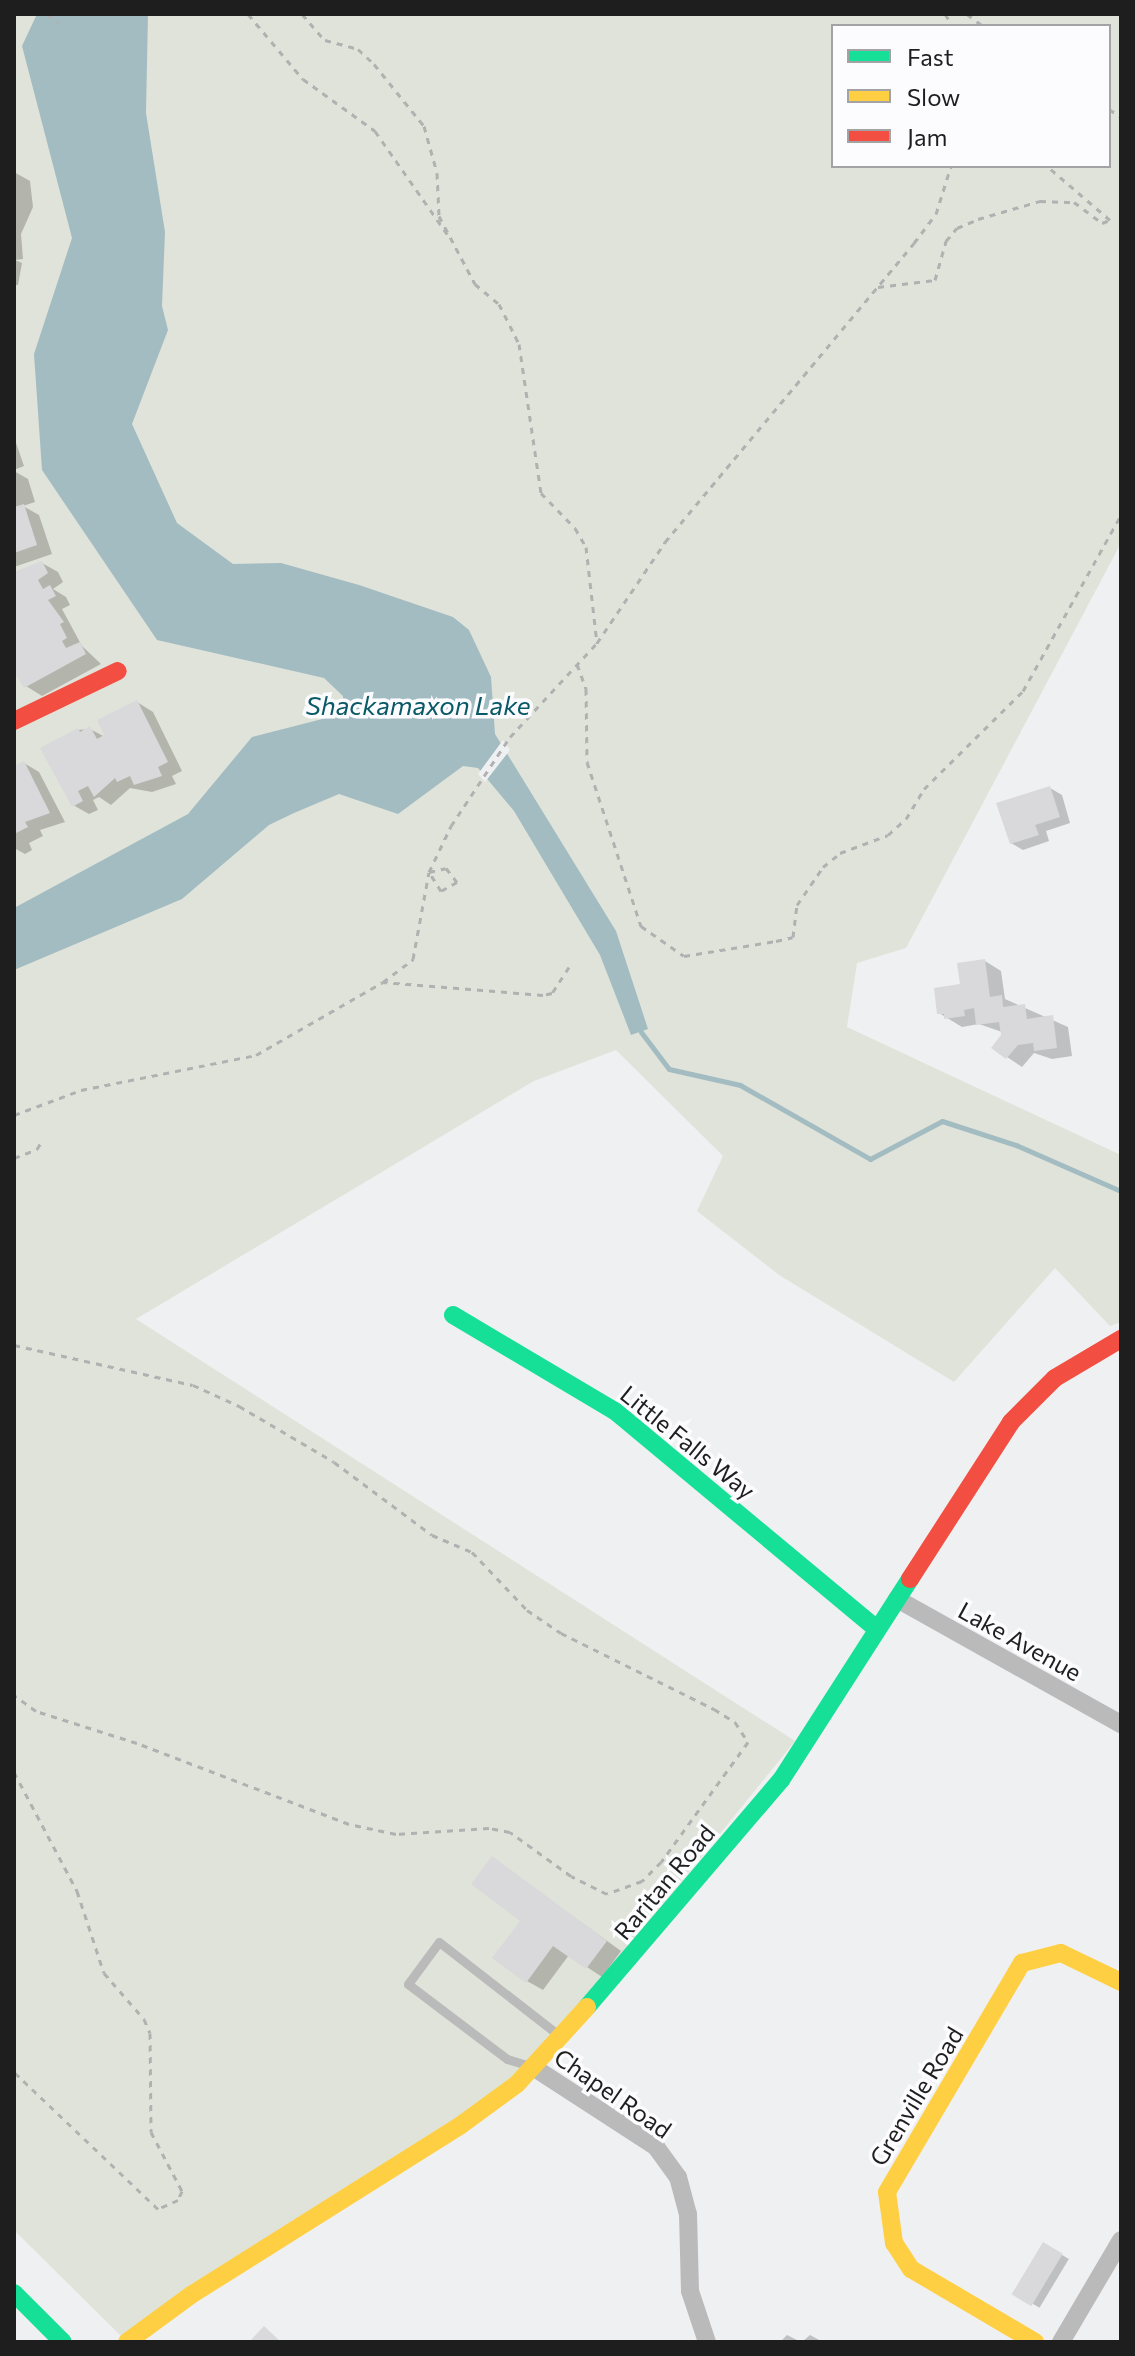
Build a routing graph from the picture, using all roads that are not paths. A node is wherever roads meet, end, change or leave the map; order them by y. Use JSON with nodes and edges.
{"nodes":[{"id":1,"x":118,"y":671,"type":"dead end"},
{"id":2,"x":14,"y":721,"type":"edge"},
{"id":3,"x":453,"y":1315,"type":"dead end"},
{"id":4,"x":1121,"y":1339,"type":"edge"},
{"id":5,"x":897,"y":1599,"type":"junction"},
{"id":6,"x":877,"y":1629,"type":"junction"},
{"id":7,"x":1121,"y":1724,"type":"edge"},
{"id":8,"x":1121,"y":1982,"type":"edge"},
{"id":9,"x":561,"y":2037,"type":"junction"},
{"id":10,"x":533,"y":2067,"type":"junction"},
{"id":11,"x":1121,"y":2240,"type":"edge"},
{"id":12,"x":14,"y":2293,"type":"edge"},
{"id":13,"x":63,"y":2342,"type":"edge"},
{"id":14,"x":127,"y":2342,"type":"edge"},
{"id":15,"x":707,"y":2342,"type":"edge"},
{"id":16,"x":1035,"y":2342,"type":"edge"},
{"id":17,"x":1061,"y":2342,"type":"edge"}],
"edges":[{"from":1,"to":2,"type":"street"},
{"from":3,"to":6,"type":"street","name":"Little Falls Way"},
{"from":4,"to":5,"type":"street","name":"Raritan Road"},
{"from":5,"to":6,"type":"street","name":"Raritan Road"},
{"from":5,"to":7,"type":"street","name":"Lake Avenue"},
{"from":6,"to":9,"type":"street","name":"Raritan Road"},
{"from":8,"to":16,"type":"street","name":"Grenville Road"},
{"from":9,"to":10,"type":"street","name":"Raritan Road"},
{"from":9,"to":10,"type":"lane"},
{"from":10,"to":14,"type":"street","name":"Raritan Road"},
{"from":10,"to":15,"type":"street","name":"Chapel Road"},
{"from":11,"to":17,"type":"street"},
{"from":12,"to":13,"type":"street"}]}
